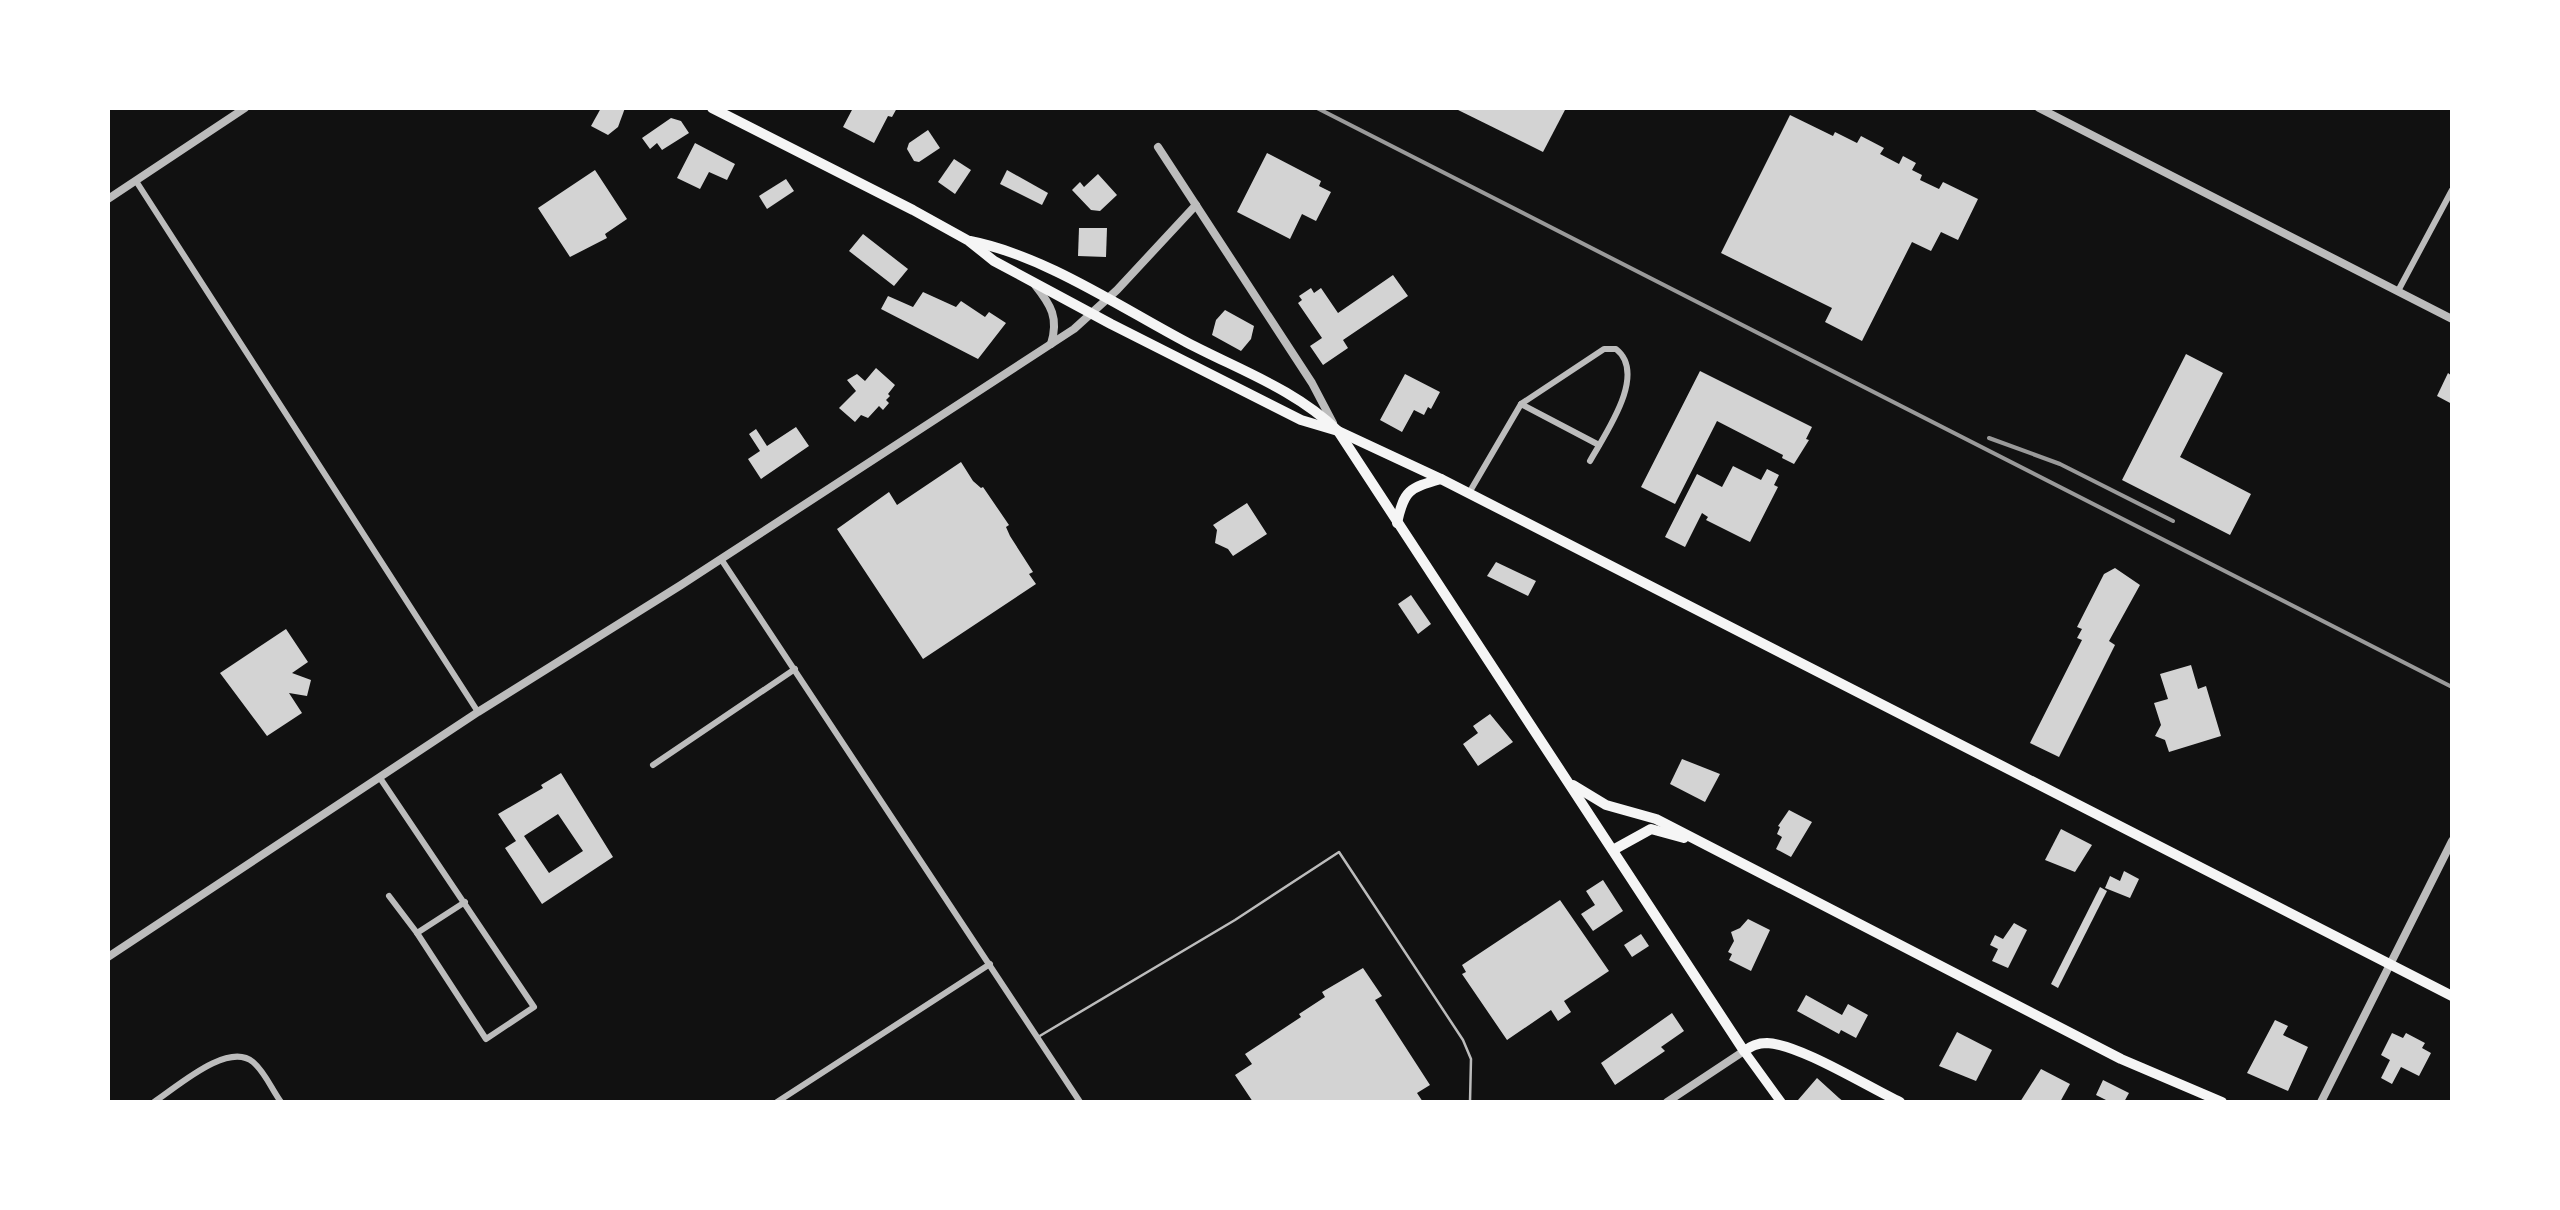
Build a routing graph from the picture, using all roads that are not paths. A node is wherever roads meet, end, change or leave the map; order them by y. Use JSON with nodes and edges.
{"nodes":[{"id":1,"x":245,"y":108,"type":"edge"},
{"id":2,"x":712,"y":108,"type":"edge"},
{"id":3,"x":2039,"y":108,"type":"edge"},
{"id":4,"x":1158,"y":148,"type":"dead end"},
{"id":5,"x":136,"y":180,"type":"junction"},
{"id":6,"x":2452,"y":190,"type":"edge"},
{"id":7,"x":108,"y":199,"type":"edge"},
{"id":8,"x":1196,"y":204,"type":"junction"},
{"id":9,"x":969,"y":241,"type":"junction"},
{"id":10,"x":1032,"y":281,"type":"junction"},
{"id":11,"x":2398,"y":292,"type":"junction"},
{"id":12,"x":1107,"y":300,"type":"junction"},
{"id":13,"x":1093,"y":312,"type":"junction"},
{"id":14,"x":2452,"y":319,"type":"edge"},
{"id":15,"x":1050,"y":346,"type":"junction"},
{"id":16,"x":1522,"y":404,"type":"junction"},
{"id":17,"x":1338,"y":432,"type":"junction"},
{"id":18,"x":1599,"y":445,"type":"junction"},
{"id":19,"x":1590,"y":462,"type":"dead end"},
{"id":20,"x":1441,"y":479,"type":"junction"},
{"id":21,"x":1468,"y":494,"type":"junction"},
{"id":22,"x":1397,"y":522,"type":"junction"},
{"id":23,"x":721,"y":559,"type":"junction"},
{"id":24,"x":795,"y":669,"type":"junction"},
{"id":25,"x":478,"y":712,"type":"junction"},
{"id":26,"x":653,"y":765,"type":"dead end"},
{"id":27,"x":380,"y":778,"type":"junction"},
{"id":28,"x":1567,"y":781,"type":"junction"},
{"id":29,"x":1694,"y":840,"type":"junction"},
{"id":30,"x":2452,"y":841,"type":"edge"},
{"id":31,"x":1612,"y":850,"type":"junction"},
{"id":32,"x":389,"y":896,"type":"dead end"},
{"id":33,"x":465,"y":902,"type":"junction"},
{"id":34,"x":417,"y":933,"type":"junction"},
{"id":35,"x":108,"y":957,"type":"edge"},
{"id":36,"x":990,"y":964,"type":"junction"},
{"id":37,"x":2390,"y":964,"type":"junction"},
{"id":38,"x":2452,"y":996,"type":"edge"},
{"id":39,"x":1038,"y":1037,"type":"junction"},
{"id":40,"x":1744,"y":1051,"type":"junction"},
{"id":41,"x":154,"y":1102,"type":"edge"},
{"id":42,"x":280,"y":1102,"type":"edge"},
{"id":43,"x":777,"y":1102,"type":"edge"},
{"id":44,"x":1080,"y":1102,"type":"edge"},
{"id":45,"x":1470,"y":1102,"type":"edge"},
{"id":46,"x":1666,"y":1102,"type":"edge"},
{"id":47,"x":1781,"y":1102,"type":"edge"},
{"id":48,"x":1900,"y":1102,"type":"edge"},
{"id":49,"x":2222,"y":1102,"type":"edge"},
{"id":50,"x":2321,"y":1102,"type":"edge"}],
"edges":[{"from":1,"to":5,"type":"street"},
{"from":2,"to":9,"type":"main road"},
{"from":3,"to":11,"type":"street"},
{"from":4,"to":8,"type":"street"},
{"from":5,"to":7,"type":"street"},
{"from":5,"to":25,"type":"street"},
{"from":6,"to":11,"type":"street"},
{"from":8,"to":12,"type":"street"},
{"from":8,"to":17,"type":"street"},
{"from":9,"to":10,"type":"main road"},
{"from":9,"to":12,"type":"main road"},
{"from":10,"to":13,"type":"main road"},
{"from":10,"to":15,"type":"street"},
{"from":11,"to":14,"type":"street"},
{"from":12,"to":13,"type":"street"},
{"from":12,"to":17,"type":"main road"},
{"from":13,"to":15,"type":"street"},
{"from":13,"to":17,"type":"main road"},
{"from":15,"to":23,"type":"street"},
{"from":16,"to":18,"type":"street"},
{"from":16,"to":18,"type":"street"},
{"from":16,"to":21,"type":"street"},
{"from":17,"to":20,"type":"main road"},
{"from":17,"to":22,"type":"main road"},
{"from":18,"to":19,"type":"street"},
{"from":20,"to":21,"type":"main road"},
{"from":20,"to":22,"type":"main road"},
{"from":21,"to":37,"type":"main road"},
{"from":22,"to":28,"type":"main road"},
{"from":23,"to":24,"type":"street"},
{"from":23,"to":25,"type":"street"},
{"from":24,"to":26,"type":"street"},
{"from":24,"to":36,"type":"street"},
{"from":25,"to":27,"type":"street"},
{"from":27,"to":33,"type":"street"},
{"from":27,"to":35,"type":"street"},
{"from":28,"to":29,"type":"main road"},
{"from":28,"to":31,"type":"main road"},
{"from":29,"to":31,"type":"main road"},
{"from":29,"to":49,"type":"main road"},
{"from":30,"to":37,"type":"street"},
{"from":31,"to":40,"type":"main road"},
{"from":32,"to":34,"type":"street"},
{"from":33,"to":34,"type":"street"},
{"from":33,"to":34,"type":"street"},
{"from":36,"to":39,"type":"street"},
{"from":36,"to":43,"type":"street"},
{"from":37,"to":38,"type":"main road"},
{"from":37,"to":50,"type":"street"},
{"from":39,"to":44,"type":"street"},
{"from":39,"to":45,"type":"lane"},
{"from":40,"to":46,"type":"street"},
{"from":40,"to":47,"type":"main road"},
{"from":40,"to":48,"type":"main road"},
{"from":41,"to":42,"type":"street"}]}
